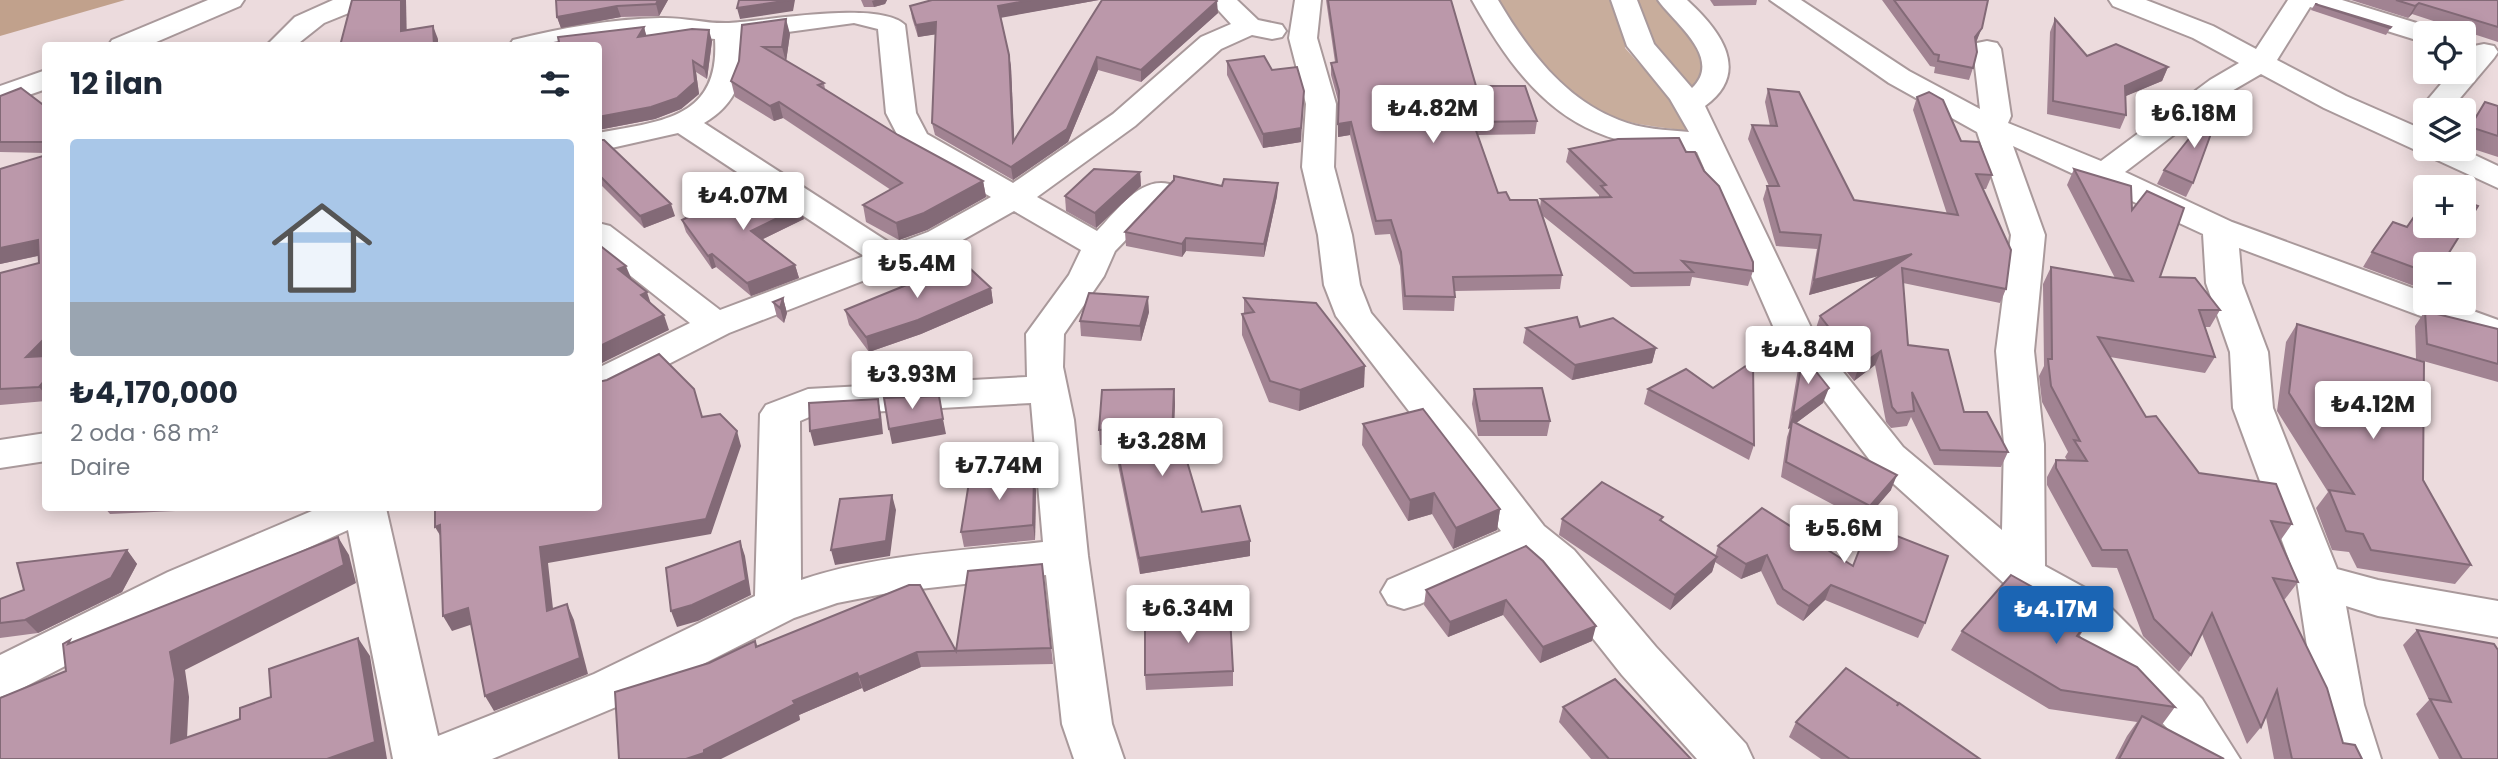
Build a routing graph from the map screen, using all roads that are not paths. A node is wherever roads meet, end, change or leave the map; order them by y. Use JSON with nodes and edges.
{"nodes":[{"id":1,"x":230,"y":0,"type":"edge"},
{"id":2,"x":357,"y":0,"type":"edge"},
{"id":3,"x":1222,"y":0,"type":"edge"},
{"id":4,"x":1308,"y":0,"type":"edge"},
{"id":5,"x":1485,"y":0,"type":"edge"},
{"id":6,"x":1624,"y":0,"type":"edge"},
{"id":7,"x":1671,"y":0,"type":"edge"},
{"id":8,"x":1783,"y":0,"type":"edge"},
{"id":9,"x":2122,"y":0,"type":"edge"},
{"id":10,"x":2301,"y":0,"type":"edge"},
{"id":11,"x":2314,"y":0,"type":"edge"},
{"id":12,"x":910,"y":8,"type":"edge"},
{"id":13,"x":878,"y":17,"type":"junction"},
{"id":14,"x":1249,"y":26,"type":"junction"},
{"id":15,"x":729,"y":31,"type":"junction"},
{"id":16,"x":2413,"y":31,"type":"edge"},
{"id":17,"x":1303,"y":38,"type":"junction"},
{"id":18,"x":131,"y":42,"type":"edge"},
{"id":19,"x":283,"y":42,"type":"edge"},
{"id":20,"x":544,"y":42,"type":"edge"},
{"id":21,"x":1987,"y":49,"type":"dead end"},
{"id":22,"x":2482,"y":52,"type":"edge"},
{"id":23,"x":2261,"y":62,"type":"junction"},
{"id":24,"x":42,"y":80,"type":"edge"},
{"id":25,"x":0,"y":96,"type":"edge"},
{"id":26,"x":2444,"y":98,"type":"edge"},
{"id":27,"x":1689,"y":104,"type":"junction"},
{"id":28,"x":683,"y":124,"type":"junction"},
{"id":29,"x":1991,"y":127,"type":"junction"},
{"id":30,"x":2413,"y":132,"type":"edge"},
{"id":31,"x":602,"y":141,"type":"edge"},
{"id":32,"x":1707,"y":144,"type":"junction"},
{"id":33,"x":2468,"y":161,"type":"edge"},
{"id":34,"x":2104,"y":174,"type":"junction"},
{"id":35,"x":2498,"y":178,"type":"edge"},
{"id":36,"x":1157,"y":191,"type":"dead end"},
{"id":37,"x":1014,"y":198,"type":"junction"},
{"id":38,"x":2220,"y":229,"type":"junction"},
{"id":39,"x":602,"y":236,"type":"edge"},
{"id":40,"x":1100,"y":247,"type":"junction"},
{"id":41,"x":890,"y":258,"type":"junction"},
{"id":42,"x":716,"y":326,"type":"junction"},
{"id":43,"x":2498,"y":333,"type":"edge"},
{"id":44,"x":602,"y":382,"type":"edge"},
{"id":45,"x":1048,"y":388,"type":"junction"},
{"id":46,"x":42,"y":448,"type":"edge"},
{"id":47,"x":0,"y":454,"type":"edge"},
{"id":48,"x":352,"y":511,"type":"edge"},
{"id":49,"x":366,"y":511,"type":"edge"},
{"id":50,"x":1529,"y":537,"type":"junction"},
{"id":51,"x":1066,"y":556,"type":"junction"},
{"id":52,"x":2022,"y":574,"type":"junction"},
{"id":53,"x":2319,"y":581,"type":"junction"},
{"id":54,"x":1404,"y":592,"type":"dead end"},
{"id":55,"x":778,"y":605,"type":"junction"},
{"id":56,"x":2498,"y":619,"type":"edge"},
{"id":57,"x":0,"y":677,"type":"edge"},
{"id":58,"x":418,"y":759,"type":"edge"},
{"id":59,"x":437,"y":759,"type":"edge"},
{"id":60,"x":1098,"y":759,"type":"edge"},
{"id":61,"x":1728,"y":759,"type":"edge"},
{"id":62,"x":2215,"y":759,"type":"edge"},
{"id":63,"x":2356,"y":759,"type":"edge"}],
"edges":[{"from":1,"to":18,"type":"street"},
{"from":2,"to":19,"type":"street"},
{"from":3,"to":14,"type":"street"},
{"from":4,"to":17,"type":"street"},
{"from":5,"to":32,"type":"street"},
{"from":6,"to":27,"type":"street"},
{"from":7,"to":27,"type":"street"},
{"from":8,"to":29,"type":"street"},
{"from":9,"to":23,"type":"street"},
{"from":10,"to":23,"type":"street"},
{"from":11,"to":16,"type":"street"},
{"from":12,"to":13,"type":"street"},
{"from":13,"to":15,"type":"street"},
{"from":13,"to":37,"type":"street"},
{"from":14,"to":17,"type":"street"},
{"from":14,"to":37,"type":"street"},
{"from":15,"to":20,"type":"street"},
{"from":15,"to":28,"type":"street"},
{"from":17,"to":50,"type":"street"},
{"from":21,"to":29,"type":"street"},
{"from":22,"to":26,"type":"street"},
{"from":23,"to":30,"type":"street"},
{"from":23,"to":34,"type":"street"},
{"from":24,"to":25,"type":"street"},
{"from":27,"to":32,"type":"street"},
{"from":28,"to":31,"type":"street"},
{"from":28,"to":41,"type":"street"},
{"from":29,"to":34,"type":"street"},
{"from":29,"to":52,"type":"street"},
{"from":32,"to":52,"type":"street"},
{"from":33,"to":35,"type":"street"},
{"from":34,"to":38,"type":"street"},
{"from":36,"to":40,"type":"street"},
{"from":37,"to":40,"type":"street"},
{"from":37,"to":41,"type":"street"},
{"from":38,"to":43,"type":"street"},
{"from":38,"to":53,"type":"street"},
{"from":39,"to":42,"type":"street"},
{"from":40,"to":45,"type":"street"},
{"from":41,"to":42,"type":"street"},
{"from":42,"to":44,"type":"street"},
{"from":45,"to":51,"type":"street"},
{"from":45,"to":55,"type":"street"},
{"from":46,"to":47,"type":"street"},
{"from":48,"to":57,"type":"street"},
{"from":49,"to":58,"type":"street"},
{"from":50,"to":54,"type":"street"},
{"from":50,"to":61,"type":"street"},
{"from":51,"to":55,"type":"street"},
{"from":51,"to":60,"type":"street"},
{"from":52,"to":62,"type":"street"},
{"from":53,"to":56,"type":"street"},
{"from":53,"to":63,"type":"street"},
{"from":55,"to":59,"type":"street"}]}
